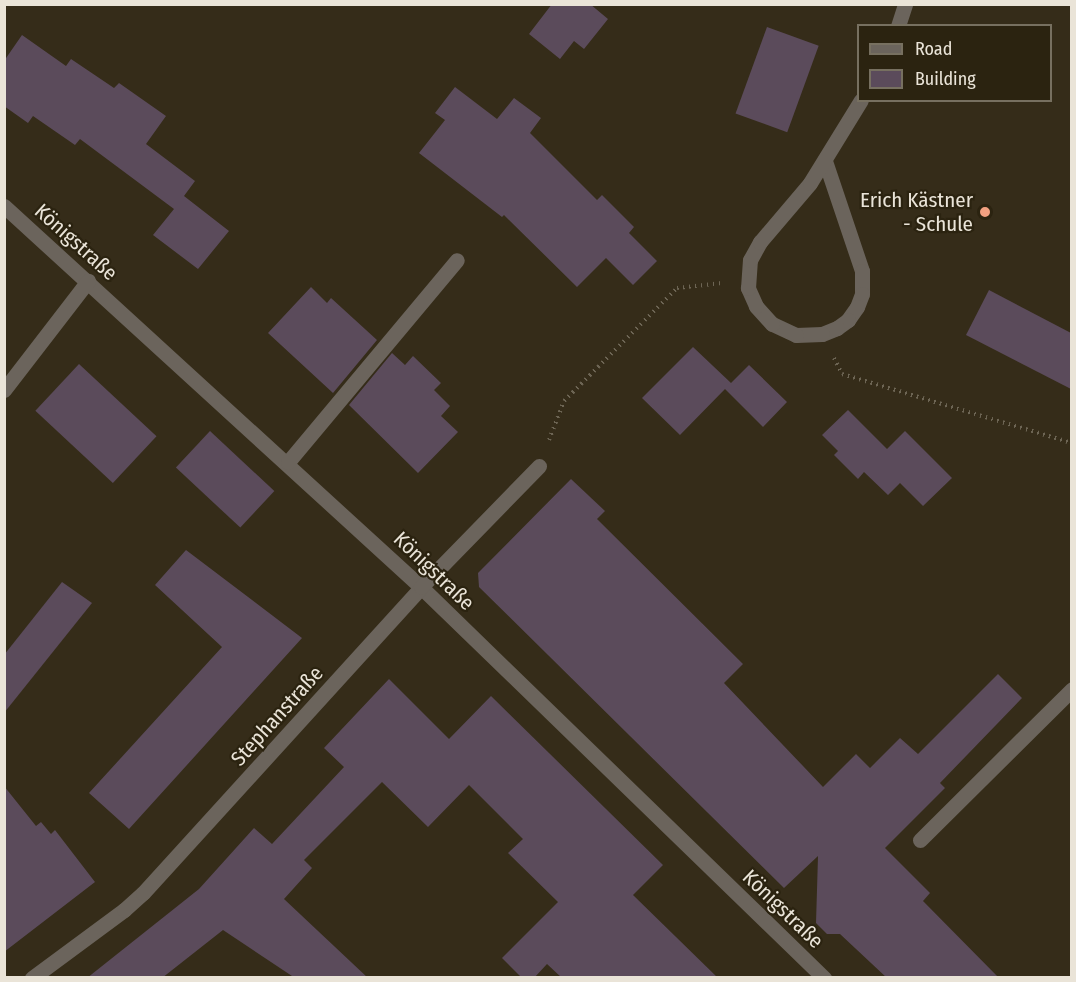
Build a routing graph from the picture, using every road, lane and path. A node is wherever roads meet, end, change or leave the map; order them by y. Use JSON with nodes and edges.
{"nodes":[{"id":1,"x":905,"y":4,"type":"edge"},
{"id":2,"x":899,"y":24,"type":"edge"},
{"id":3,"x":860,"y":102,"type":"edge"},
{"id":4,"x":825,"y":161,"type":"junction"},
{"id":5,"x":4,"y":206,"type":"edge"},
{"id":6,"x":457,"y":260,"type":"dead end"},
{"id":7,"x":747,"y":280,"type":"junction"},
{"id":8,"x":88,"y":282,"type":"junction"},
{"id":9,"x":822,"y":334,"type":"junction"},
{"id":10,"x":4,"y":390,"type":"edge"},
{"id":11,"x":1071,"y":443,"type":"edge"},
{"id":12,"x":288,"y":462,"type":"junction"},
{"id":13,"x":539,"y":466,"type":"joint"},
{"id":14,"x":421,"y":586,"type":"junction"},
{"id":15,"x":1071,"y":689,"type":"edge"},
{"id":16,"x":920,"y":840,"type":"dead end"},
{"id":17,"x":32,"y":978,"type":"edge"},
{"id":18,"x":824,"y":978,"type":"edge"}],
"edges":[{"from":1,"to":2,"type":"street"},
{"from":3,"to":4,"type":"street"},
{"from":4,"to":7,"type":"street"},
{"from":4,"to":9,"type":"street"},
{"from":5,"to":8,"type":"street","name":"Königstraße"},
{"from":6,"to":12,"type":"street"},
{"from":7,"to":9,"type":"street"},
{"from":7,"to":13,"type":"path"},
{"from":8,"to":10,"type":"street"},
{"from":8,"to":12,"type":"street","name":"Königstraße"},
{"from":9,"to":11,"type":"path"},
{"from":12,"to":14,"type":"street","name":"Königstraße"},
{"from":13,"to":14,"type":"street","name":"Stephanstraße"},
{"from":14,"to":17,"type":"street","name":"Stephanstraße"},
{"from":14,"to":18,"type":"street","name":"Königstraße"},
{"from":15,"to":16,"type":"street"}]}
